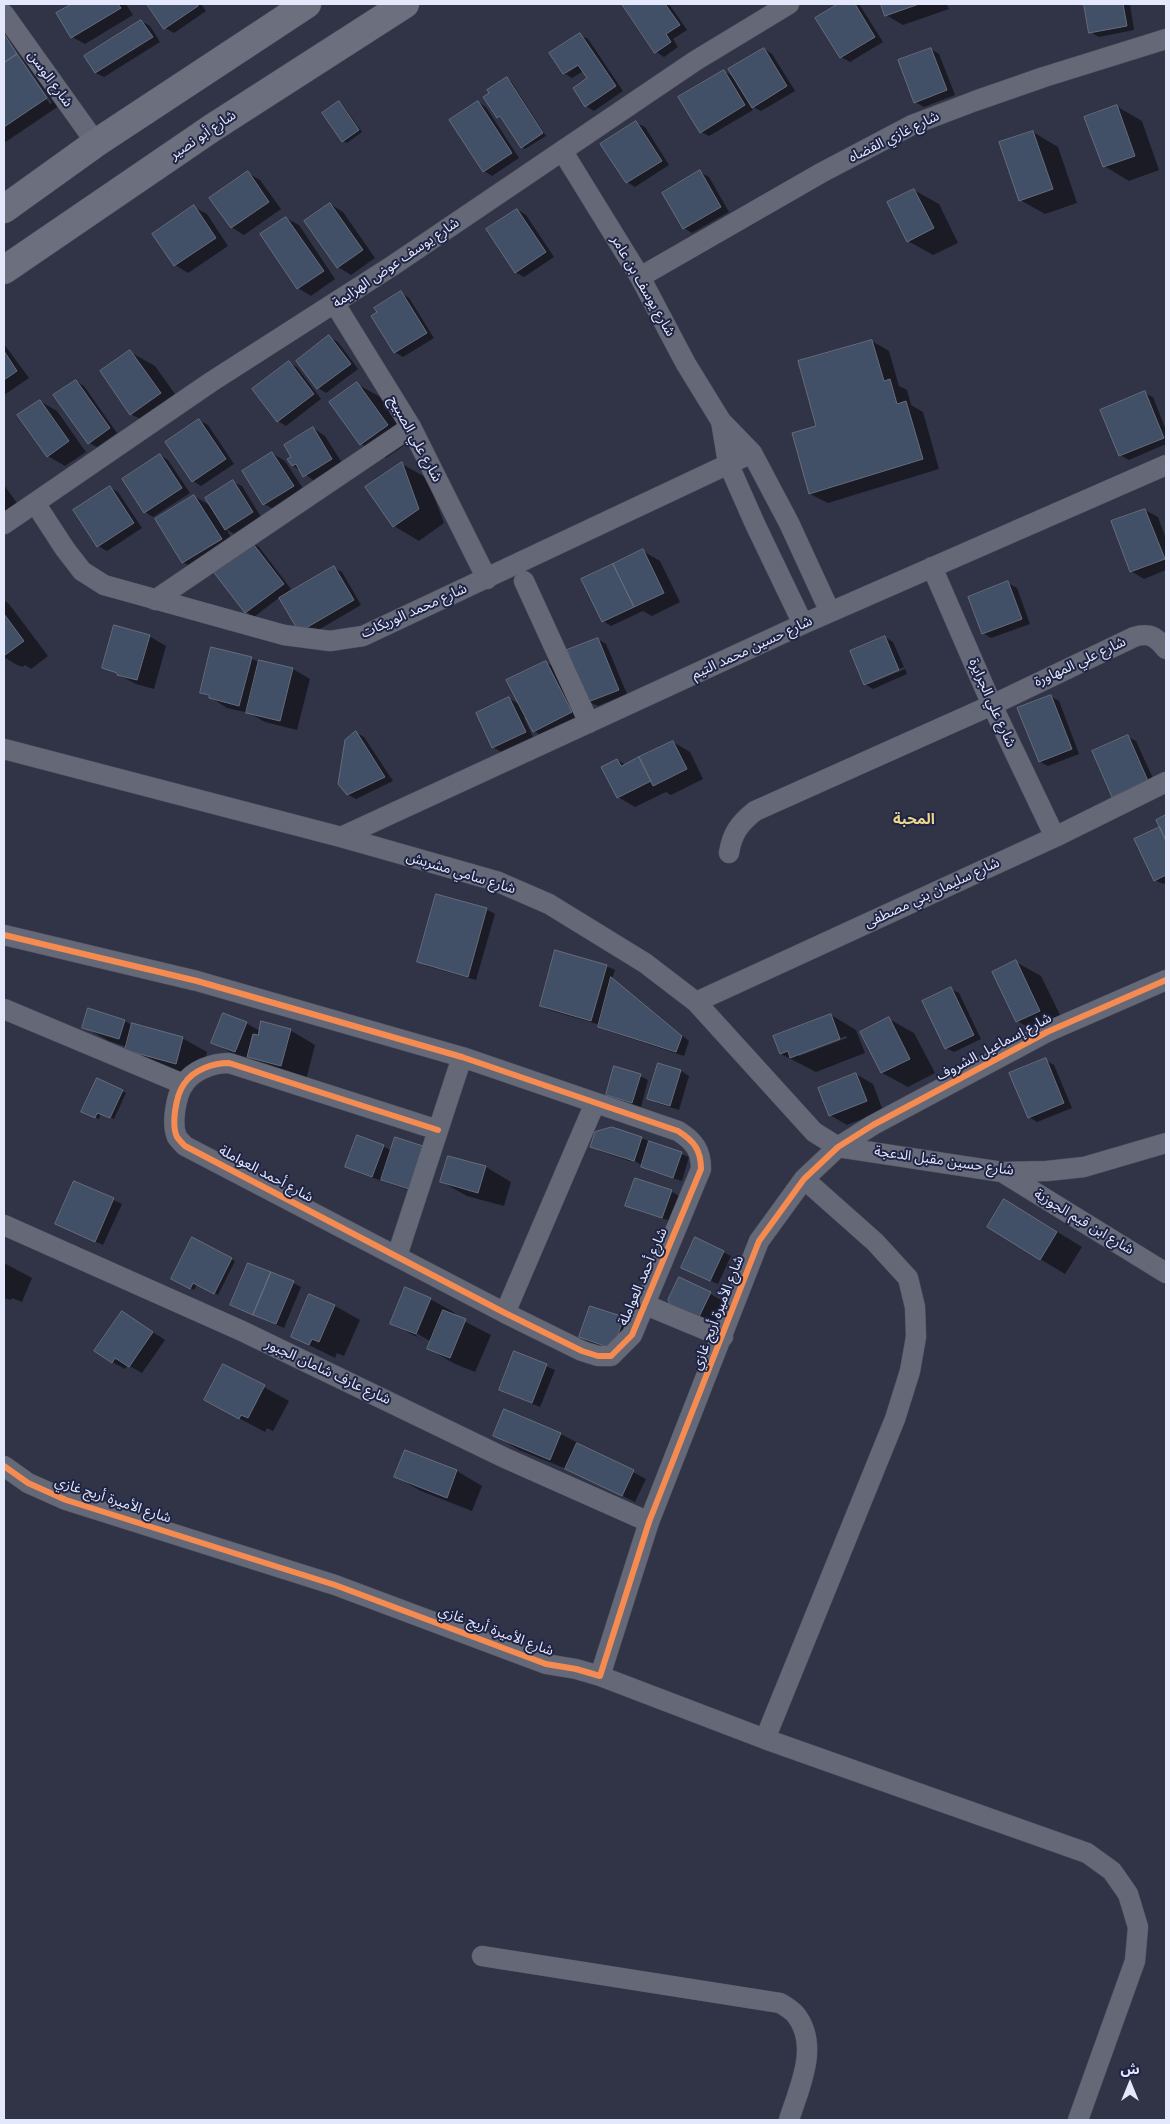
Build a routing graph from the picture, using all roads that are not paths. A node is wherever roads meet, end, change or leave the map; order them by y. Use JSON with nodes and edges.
{"nodes":[{"id":1,"x":307,"y":4,"type":"edge"},
{"id":2,"x":405,"y":4,"type":"edge"},
{"id":3,"x":789,"y":4,"type":"edge"},
{"id":4,"x":4,"y":14,"type":"edge"},
{"id":5,"x":1166,"y":39,"type":"edge"},
{"id":6,"x":96,"y":143,"type":"junction"},
{"id":7,"x":563,"y":152,"type":"junction"},
{"id":8,"x":4,"y":209,"type":"edge"},
{"id":9,"x":4,"y":270,"type":"edge"},
{"id":10,"x":640,"y":277,"type":"junction"},
{"id":11,"x":335,"y":304,"type":"junction"},
{"id":12,"x":721,"y":422,"type":"junction"},
{"id":13,"x":411,"y":427,"type":"junction"},
{"id":14,"x":752,"y":453,"type":"junction"},
{"id":15,"x":728,"y":463,"type":"junction"},
{"id":16,"x":1166,"y":465,"type":"edge"},
{"id":17,"x":34,"y":503,"type":"junction"},
{"id":18,"x":4,"y":524,"type":"edge"},
{"id":19,"x":932,"y":567,"type":"junction"},
{"id":20,"x":487,"y":579,"type":"junction"},
{"id":21,"x":524,"y":580,"type":"dead end"},
{"id":22,"x":155,"y":600,"type":"junction"},
{"id":23,"x":830,"y":612,"type":"junction"},
{"id":24,"x":803,"y":624,"type":"junction"},
{"id":25,"x":1166,"y":649,"type":"edge"},
{"id":26,"x":992,"y":704,"type":"junction"},
{"id":27,"x":589,"y":723,"type":"junction"},
{"id":28,"x":4,"y":749,"type":"edge"},
{"id":29,"x":1166,"y":782,"type":"edge"},
{"id":30,"x":1055,"y":837,"type":"junction"},
{"id":31,"x":341,"y":838,"type":"junction"},
{"id":32,"x":729,"y":853,"type":"dead end"},
{"id":33,"x":4,"y":935,"type":"edge"},
{"id":34,"x":1166,"y":980,"type":"edge"},
{"id":35,"x":696,"y":1002,"type":"junction"},
{"id":36,"x":4,"y":1009,"type":"edge"},
{"id":37,"x":462,"y":1056,"type":"junction"},
{"id":38,"x":183,"y":1084,"type":"junction"},
{"id":39,"x":595,"y":1103,"type":"junction"},
{"id":40,"x":438,"y":1130,"type":"junction"},
{"id":41,"x":1166,"y":1143,"type":"edge"},
{"id":42,"x":838,"y":1147,"type":"junction"},
{"id":43,"x":1002,"y":1172,"type":"junction"},
{"id":44,"x":804,"y":1179,"type":"junction"},
{"id":45,"x":4,"y":1225,"type":"edge"},
{"id":46,"x":397,"y":1256,"type":"junction"},
{"id":47,"x":1166,"y":1273,"type":"edge"},
{"id":48,"x":646,"y":1305,"type":"junction"},
{"id":49,"x":505,"y":1313,"type":"junction"},
{"id":50,"x":723,"y":1337,"type":"junction"},
{"id":51,"x":4,"y":1466,"type":"edge"},
{"id":52,"x":649,"y":1522,"type":"junction"},
{"id":53,"x":600,"y":1676,"type":"junction"},
{"id":54,"x":765,"y":1739,"type":"junction"},
{"id":55,"x":482,"y":1956,"type":"dead end"},
{"id":56,"x":789,"y":2120,"type":"edge"},
{"id":57,"x":1078,"y":2120,"type":"edge"}],
"edges":[{"from":1,"to":6,"type":"main road"},
{"from":2,"to":9,"type":"main road","name":"شارع أبو نصير"},
{"from":3,"to":7,"type":"street","name":"شارع يوسف عوض الهزايمة"},
{"from":4,"to":6,"type":"street","name":"شارع الوسن"},
{"from":5,"to":10,"type":"street","name":"شارع غازي القضاه"},
{"from":6,"to":8,"type":"main road"},
{"from":7,"to":10,"type":"street","name":"شارع يوسف بن عامر"},
{"from":7,"to":11,"type":"street","name":"شارع يوسف عوض الهزايمة"},
{"from":10,"to":12,"type":"street","name":"شارع يوسف بن عامر"},
{"from":11,"to":13,"type":"street","name":"شارع علي الصبيح"},
{"from":11,"to":17,"type":"street","name":"شارع يوسف عوض الهزايمة"},
{"from":12,"to":14,"type":"street","name":"شارع يوسف بن عامر"},
{"from":12,"to":15,"type":"street","name":"شارع يوسف بن عامر"},
{"from":13,"to":20,"type":"street","name":"شارع علي الصبيح"},
{"from":13,"to":22,"type":"street"},
{"from":14,"to":15,"type":"street","name":"شارع محمد الوريكات"},
{"from":14,"to":23,"type":"street","name":"شارع يوسف بن عامر"},
{"from":15,"to":20,"type":"street","name":"شارع محمد الوريكات"},
{"from":15,"to":24,"type":"street","name":"شارع يوسف بن عامر"},
{"from":16,"to":19,"type":"street","name":"شارع حسين محمد التيم"},
{"from":17,"to":18,"type":"street","name":"شارع يوسف عوض الهزايمة"},
{"from":17,"to":22,"type":"street","name":"شارع محمد الوريكات"},
{"from":19,"to":23,"type":"street","name":"شارع حسين محمد التيم"},
{"from":19,"to":26,"type":"street","name":"شارع علي الجرايرة"},
{"from":20,"to":22,"type":"street","name":"شارع محمد الوريكات"},
{"from":21,"to":27,"type":"street"},
{"from":23,"to":24,"type":"street","name":"شارع حسين محمد التيم"},
{"from":24,"to":27,"type":"street","name":"شارع حسين محمد التيم"},
{"from":25,"to":26,"type":"street","name":"شارع علي المهاورة"},
{"from":26,"to":30,"type":"street","name":"شارع علي الجرايرة"},
{"from":26,"to":32,"type":"street"},
{"from":27,"to":31,"type":"street","name":"شارع حسين محمد التيم"},
{"from":28,"to":31,"type":"street","name":"شارع سامي مشربش"},
{"from":29,"to":30,"type":"street","name":"شارع سليمان بني مصطفى"},
{"from":30,"to":35,"type":"street","name":"شارع سليمان بني مصطفى"},
{"from":31,"to":35,"type":"street","name":"شارع سامي مشربش"},
{"from":33,"to":37,"type":"street","name":"شارع أحمد العواملة"},
{"from":34,"to":42,"type":"street","name":"شارع إسماعيل الشروف"},
{"from":35,"to":42,"type":"street","name":"شارع سامي مشربش"},
{"from":36,"to":38,"type":"street"},
{"from":37,"to":39,"type":"street","name":"شارع أحمد العواملة"},
{"from":37,"to":40,"type":"street"},
{"from":38,"to":40,"type":"street"},
{"from":38,"to":46,"type":"street","name":"شارع أحمد العواملة"},
{"from":39,"to":48,"type":"street","name":"شارع أحمد العواملة"},
{"from":39,"to":49,"type":"street"},
{"from":40,"to":46,"type":"street"},
{"from":41,"to":43,"type":"street","name":"شارع حسين مقبل الدعجة"},
{"from":42,"to":43,"type":"street","name":"شارع حسين مقبل الدعجة"},
{"from":42,"to":44,"type":"street","name":"شارع الأميرة أريج غازي"},
{"from":43,"to":47,"type":"street","name":"شارع ابن قيم الجوزية"},
{"from":44,"to":50,"type":"street","name":"شارع الأميرة أريج غازي"},
{"from":44,"to":54,"type":"street"},
{"from":45,"to":52,"type":"street","name":"شارع عارف شامان الجبور"},
{"from":46,"to":49,"type":"street","name":"شارع أحمد العواملة"},
{"from":48,"to":49,"type":"street","name":"شارع أحمد العواملة"},
{"from":48,"to":50,"type":"street","name":"شارع أحمد العواملة"},
{"from":50,"to":52,"type":"street","name":"شارع الأميرة أريج غازي"},
{"from":51,"to":53,"type":"street","name":"شارع الأميرة أريج غازي"},
{"from":52,"to":53,"type":"street","name":"شارع الأميرة أريج غازي"},
{"from":53,"to":54,"type":"street"},
{"from":54,"to":57,"type":"street"},
{"from":55,"to":56,"type":"street"}]}
